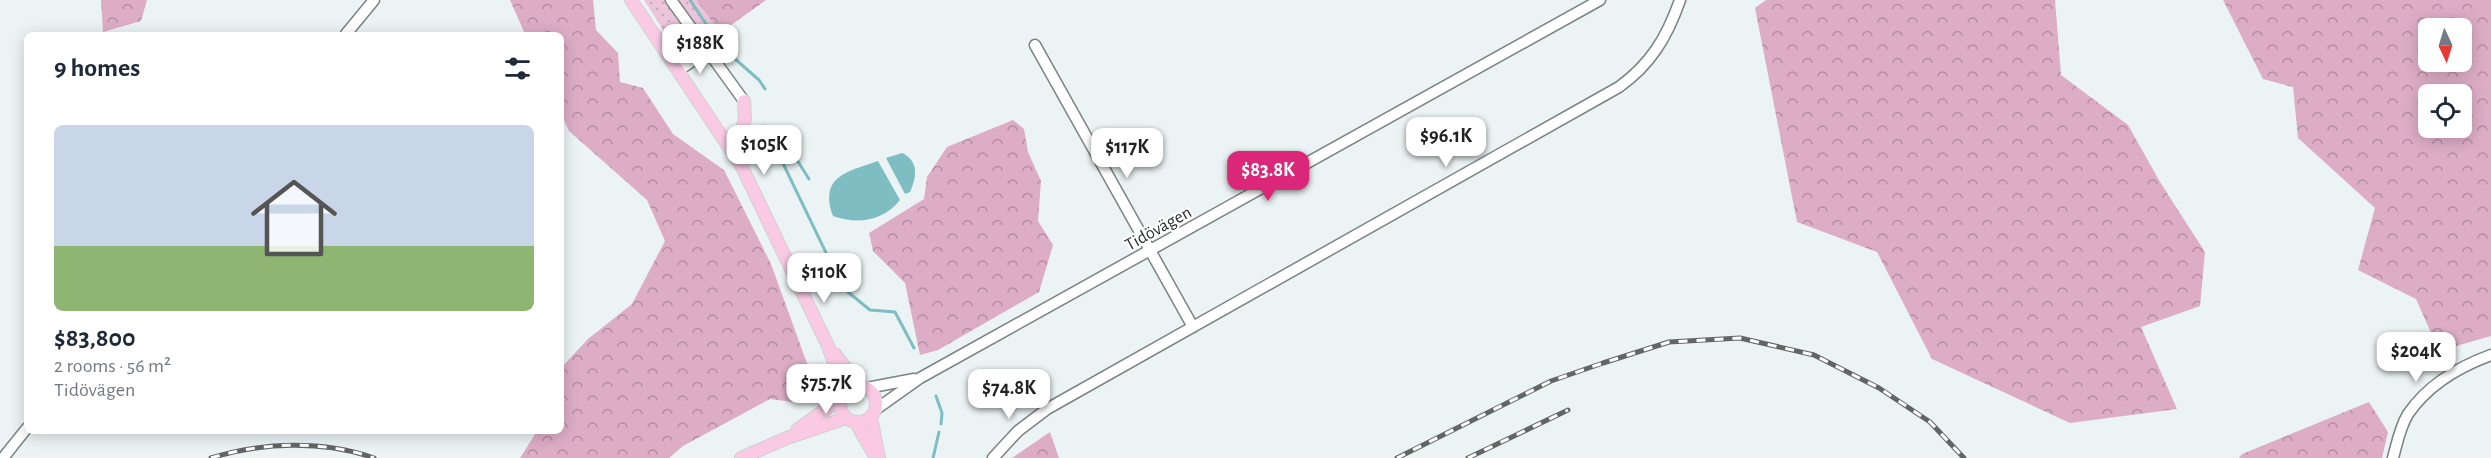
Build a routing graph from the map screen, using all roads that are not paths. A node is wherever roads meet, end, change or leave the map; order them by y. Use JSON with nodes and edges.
{"nodes":[{"id":1,"x":374,"y":0,"type":"edge"},
{"id":2,"x":631,"y":0,"type":"edge"},
{"id":3,"x":671,"y":0,"type":"edge"},
{"id":4,"x":1600,"y":0,"type":"edge"},
{"id":5,"x":1680,"y":0,"type":"edge"},
{"id":6,"x":348,"y":32,"type":"edge"},
{"id":7,"x":1035,"y":45,"type":"dead end"},
{"id":8,"x":707,"y":51,"type":"junction"},
{"id":9,"x":679,"y":70,"type":"junction"},
{"id":10,"x":744,"y":101,"type":"joint"},
{"id":11,"x":742,"y":167,"type":"junction"},
{"id":12,"x":1151,"y":251,"type":"junction"},
{"id":13,"x":1193,"y":327,"type":"junction"},
{"id":14,"x":828,"y":346,"type":"junction"},
{"id":15,"x":2491,"y":355,"type":"edge"},
{"id":16,"x":920,"y":378,"type":"junction"},
{"id":17,"x":863,"y":387,"type":"junction"},
{"id":18,"x":842,"y":395,"type":"junction"},
{"id":19,"x":873,"y":413,"type":"junction"},
{"id":20,"x":851,"y":420,"type":"junction"},
{"id":21,"x":24,"y":432,"type":"edge"},
{"id":22,"x":787,"y":438,"type":"junction"},
{"id":23,"x":3,"y":458,"type":"edge"},
{"id":24,"x":741,"y":458,"type":"edge"},
{"id":25,"x":877,"y":458,"type":"edge"},
{"id":26,"x":993,"y":458,"type":"edge"},
{"id":27,"x":2393,"y":458,"type":"edge"}],
"edges":[{"from":1,"to":6,"type":"street"},
{"from":2,"to":9,"type":"main road"},
{"from":3,"to":8,"type":"street"},
{"from":4,"to":12,"type":"street","name":"Tidövägen"},
{"from":5,"to":13,"type":"street"},
{"from":7,"to":12,"type":"street"},
{"from":8,"to":9,"type":"street"},
{"from":8,"to":10,"type":"street"},
{"from":9,"to":11,"type":"main road"},
{"from":10,"to":11,"type":"main road"},
{"from":11,"to":14,"type":"main road"},
{"from":12,"to":13,"type":"street"},
{"from":12,"to":16,"type":"street","name":"Tidövägen"},
{"from":13,"to":26,"type":"street"},
{"from":14,"to":17,"type":"main road"},
{"from":14,"to":18,"type":"main road"},
{"from":15,"to":27,"type":"street"},
{"from":16,"to":17,"type":"street","name":"Tidövägen"},
{"from":16,"to":19,"type":"street","name":"Tidövägen"},
{"from":17,"to":18,"type":"main road"},
{"from":17,"to":19,"type":"main road"},
{"from":18,"to":20,"type":"main road"},
{"from":18,"to":22,"type":"main road"},
{"from":19,"to":20,"type":"main road"},
{"from":19,"to":25,"type":"main road"},
{"from":20,"to":22,"type":"main road"},
{"from":20,"to":25,"type":"main road"},
{"from":21,"to":23,"type":"street"},
{"from":22,"to":24,"type":"main road"}]}
